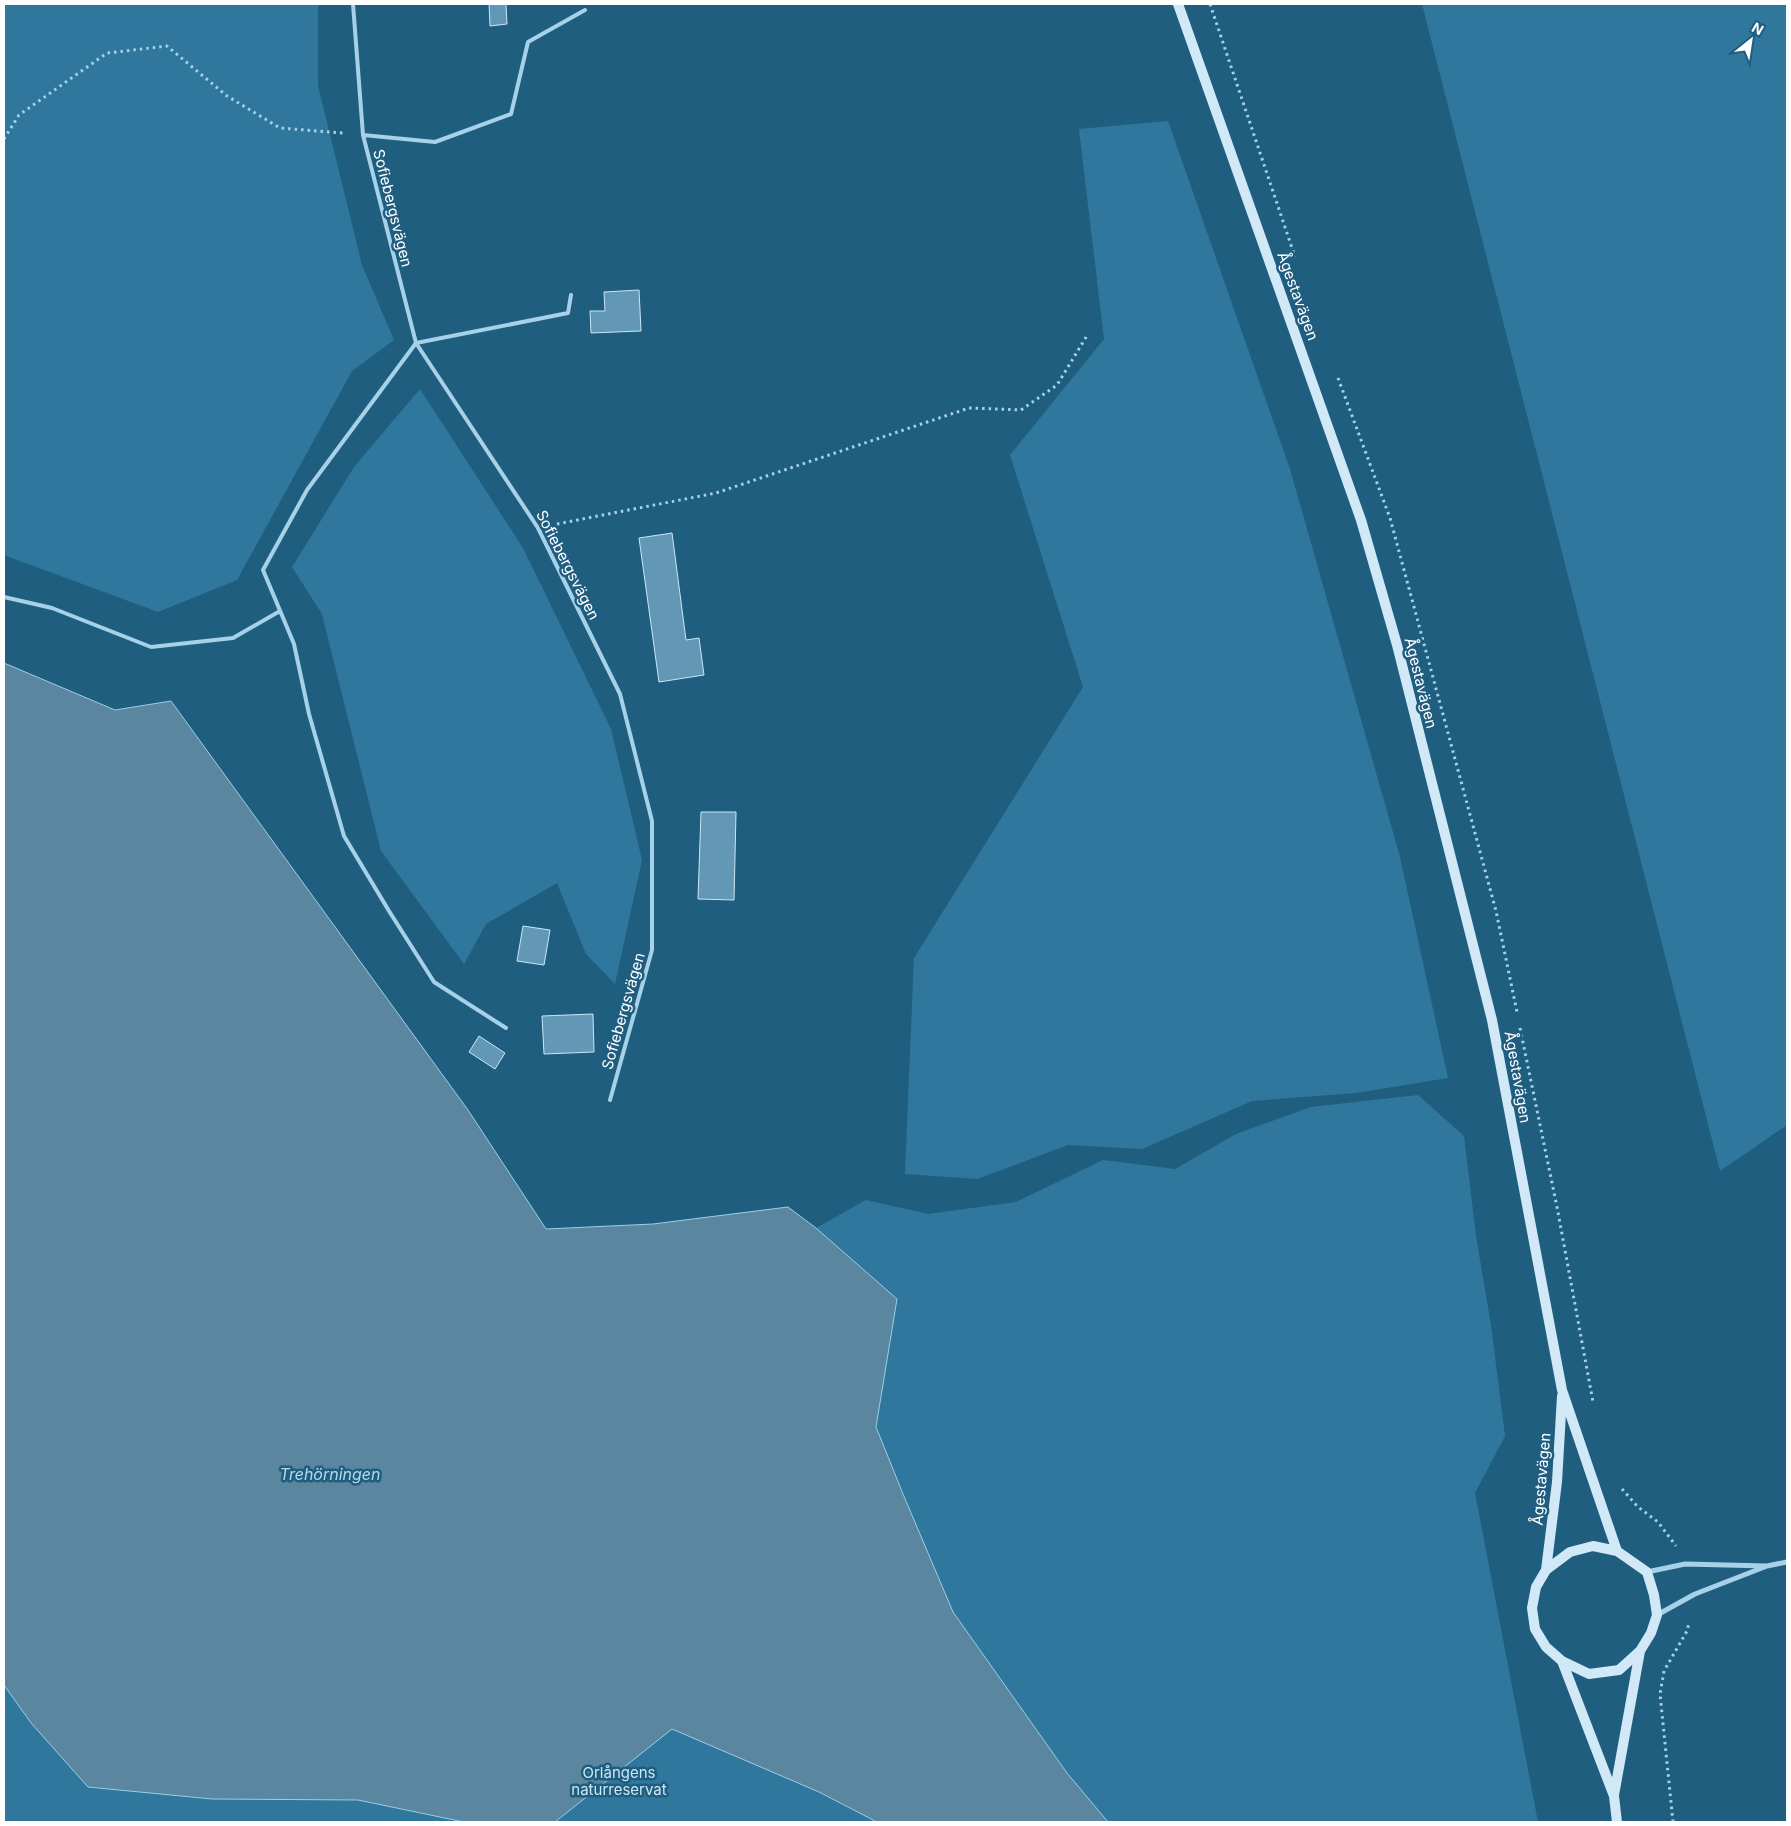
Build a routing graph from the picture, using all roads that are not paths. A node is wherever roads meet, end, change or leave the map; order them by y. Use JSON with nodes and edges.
{"nodes":[{"id":1,"x":352,"y":4,"type":"edge"},
{"id":2,"x":1178,"y":4,"type":"edge"},
{"id":3,"x":585,"y":10,"type":"dead end"},
{"id":4,"x":363,"y":135,"type":"junction"},
{"id":5,"x":571,"y":295,"type":"dead end"},
{"id":6,"x":416,"y":343,"type":"junction"},
{"id":7,"x":4,"y":597,"type":"edge"},
{"id":8,"x":280,"y":611,"type":"junction"},
{"id":9,"x":506,"y":1028,"type":"dead end"},
{"id":10,"x":610,"y":1100,"type":"dead end"},
{"id":11,"x":1562,"y":1390,"type":"junction"},
{"id":12,"x":1617,"y":1552,"type":"junction"},
{"id":13,"x":1787,"y":1562,"type":"edge"},
{"id":14,"x":1768,"y":1566,"type":"junction"},
{"id":15,"x":1546,"y":1570,"type":"junction"},
{"id":16,"x":1647,"y":1572,"type":"junction"},
{"id":17,"x":1658,"y":1615,"type":"junction"},
{"id":18,"x":1640,"y":1651,"type":"junction"},
{"id":19,"x":1562,"y":1661,"type":"junction"},
{"id":20,"x":1614,"y":1796,"type":"junction"},
{"id":21,"x":1617,"y":1822,"type":"edge"}],
"edges":[{"from":1,"to":4,"type":"lane","name":"Sofiebergsvägen"},
{"from":2,"to":11,"type":"main road","name":"Ågestavägen"},
{"from":3,"to":4,"type":"lane"},
{"from":4,"to":6,"type":"lane","name":"Sofiebergsvägen"},
{"from":5,"to":6,"type":"lane"},
{"from":6,"to":8,"type":"lane"},
{"from":6,"to":10,"type":"lane","name":"Sofiebergsvägen"},
{"from":7,"to":8,"type":"lane"},
{"from":8,"to":9,"type":"lane"},
{"from":11,"to":12,"type":"main road","name":"Ågestavägen"},
{"from":11,"to":15,"type":"main road","name":"Ågestavägen"},
{"from":12,"to":15,"type":"main road","name":"Ågestavägen"},
{"from":12,"to":16,"type":"main road","name":"Ågestavägen"},
{"from":13,"to":14,"type":"street"},
{"from":14,"to":16,"type":"street"},
{"from":14,"to":17,"type":"street"},
{"from":15,"to":19,"type":"main road","name":"Ågestavägen"},
{"from":16,"to":17,"type":"main road"},
{"from":17,"to":18,"type":"main road","name":"Ågestavägen"},
{"from":18,"to":19,"type":"main road","name":"Ågestavägen"},
{"from":18,"to":20,"type":"main road","name":"Ågestavägen"},
{"from":19,"to":20,"type":"main road","name":"Ågestavägen"},
{"from":20,"to":21,"type":"main road","name":"Ågestavägen"}]}
